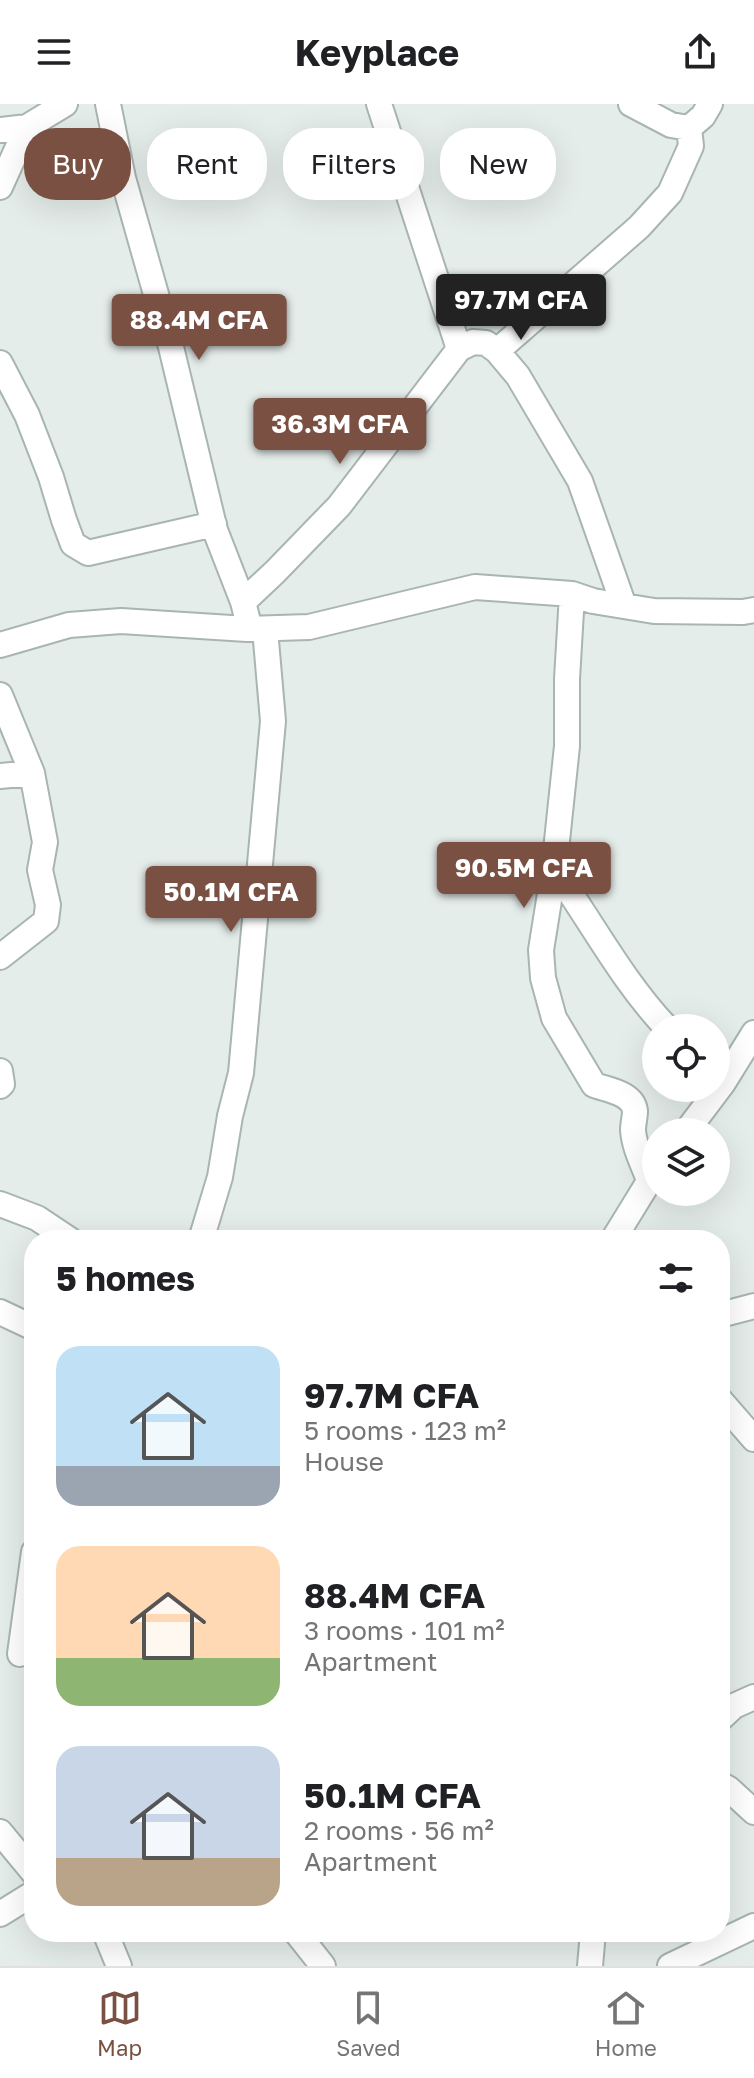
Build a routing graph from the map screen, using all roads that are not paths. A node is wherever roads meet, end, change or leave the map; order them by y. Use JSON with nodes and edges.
{"nodes":[{"id":1,"x":65,"y":104,"type":"edge"},
{"id":2,"x":108,"y":104,"type":"edge"},
{"id":3,"x":379,"y":104,"type":"edge"},
{"id":4,"x":631,"y":104,"type":"edge"},
{"id":5,"x":710,"y":104,"type":"edge"},
{"id":6,"x":27,"y":127,"type":"junction"},
{"id":7,"x":689,"y":128,"type":"junction"},
{"id":8,"x":0,"y":130,"type":"edge"},
{"id":9,"x":0,"y":187,"type":"edge"},
{"id":10,"x":459,"y":349,"type":"junction"},
{"id":11,"x":497,"y":351,"type":"junction"},
{"id":12,"x":0,"y":363,"type":"edge"},
{"id":13,"x":214,"y":524,"type":"junction"},
{"id":14,"x":572,"y":594,"type":"junction"},
{"id":15,"x":243,"y":602,"type":"junction"},
{"id":16,"x":624,"y":606,"type":"junction"},
{"id":17,"x":754,"y":610,"type":"edge"},
{"id":18,"x":258,"y":629,"type":"junction"},
{"id":19,"x":0,"y":645,"type":"edge"},
{"id":20,"x":0,"y":695,"type":"edge"},
{"id":21,"x":32,"y":773,"type":"junction"},
{"id":22,"x":0,"y":776,"type":"edge"},
{"id":23,"x":554,"y":869,"type":"junction"},
{"id":24,"x":0,"y":957,"type":"edge"},
{"id":25,"x":655,"y":1014,"type":"edge"},
{"id":26,"x":754,"y":1033,"type":"edge"},
{"id":27,"x":730,"y":1066,"type":"edge"},
{"id":28,"x":0,"y":1071,"type":"edge"},
{"id":29,"x":0,"y":1086,"type":"edge"},
{"id":30,"x":642,"y":1155,"type":"edge"},
{"id":31,"x":642,"y":1192,"type":"edge"},
{"id":32,"x":0,"y":1204,"type":"edge"},
{"id":33,"x":55,"y":1230,"type":"edge"},
{"id":34,"x":204,"y":1230,"type":"edge"},
{"id":35,"x":619,"y":1230,"type":"edge"},
{"id":36,"x":754,"y":1306,"type":"edge"},
{"id":37,"x":0,"y":1312,"type":"edge"},
{"id":38,"x":730,"y":1312,"type":"edge"},
{"id":39,"x":24,"y":1323,"type":"edge"},
{"id":40,"x":730,"y":1411,"type":"edge"},
{"id":41,"x":754,"y":1439,"type":"edge"},
{"id":42,"x":24,"y":1616,"type":"edge"},
{"id":43,"x":18,"y":1654,"type":"edge"},
{"id":44,"x":754,"y":1697,"type":"edge"},
{"id":45,"x":730,"y":1710,"type":"edge"},
{"id":46,"x":730,"y":1790,"type":"edge"},
{"id":47,"x":754,"y":1812,"type":"edge"},
{"id":48,"x":0,"y":1832,"type":"edge"},
{"id":49,"x":24,"y":1861,"type":"edge"},
{"id":50,"x":24,"y":1899,"type":"edge"},
{"id":51,"x":0,"y":1914,"type":"edge"},
{"id":52,"x":754,"y":1926,"type":"edge"},
{"id":53,"x":730,"y":1937,"type":"edge"},
{"id":54,"x":109,"y":1942,"type":"edge"},
{"id":55,"x":304,"y":1942,"type":"edge"},
{"id":56,"x":592,"y":1942,"type":"edge"},
{"id":57,"x":720,"y":1942,"type":"edge"},
{"id":58,"x":119,"y":1966,"type":"edge"},
{"id":59,"x":323,"y":1966,"type":"edge"},
{"id":60,"x":590,"y":1966,"type":"edge"},
{"id":61,"x":670,"y":1966,"type":"edge"}],
"edges":[{"from":1,"to":6,"type":"street"},
{"from":2,"to":13,"type":"street"},
{"from":3,"to":10,"type":"street"},
{"from":4,"to":7,"type":"street"},
{"from":5,"to":7,"type":"street"},
{"from":6,"to":8,"type":"street"},
{"from":6,"to":9,"type":"street"},
{"from":7,"to":11,"type":"street"},
{"from":10,"to":11,"type":"street"},
{"from":10,"to":15,"type":"street"},
{"from":11,"to":16,"type":"street"},
{"from":12,"to":13,"type":"street"},
{"from":13,"to":15,"type":"street"},
{"from":14,"to":16,"type":"street"},
{"from":14,"to":18,"type":"street"},
{"from":14,"to":23,"type":"street"},
{"from":15,"to":18,"type":"street"},
{"from":16,"to":17,"type":"street"},
{"from":18,"to":19,"type":"street"},
{"from":18,"to":34,"type":"street"},
{"from":20,"to":21,"type":"street"},
{"from":21,"to":22,"type":"street"},
{"from":21,"to":24,"type":"street"},
{"from":23,"to":25,"type":"street"},
{"from":23,"to":30,"type":"street"},
{"from":26,"to":27,"type":"street"},
{"from":28,"to":29,"type":"street"},
{"from":31,"to":35,"type":"street"},
{"from":32,"to":33,"type":"street"},
{"from":36,"to":38,"type":"street"},
{"from":37,"to":39,"type":"street"},
{"from":40,"to":41,"type":"street"},
{"from":42,"to":43,"type":"street"},
{"from":44,"to":45,"type":"street"},
{"from":46,"to":47,"type":"street"},
{"from":48,"to":49,"type":"street"},
{"from":50,"to":51,"type":"street"},
{"from":52,"to":53,"type":"street"},
{"from":54,"to":58,"type":"street"},
{"from":55,"to":59,"type":"street"},
{"from":56,"to":60,"type":"street"},
{"from":57,"to":61,"type":"street"}]}
